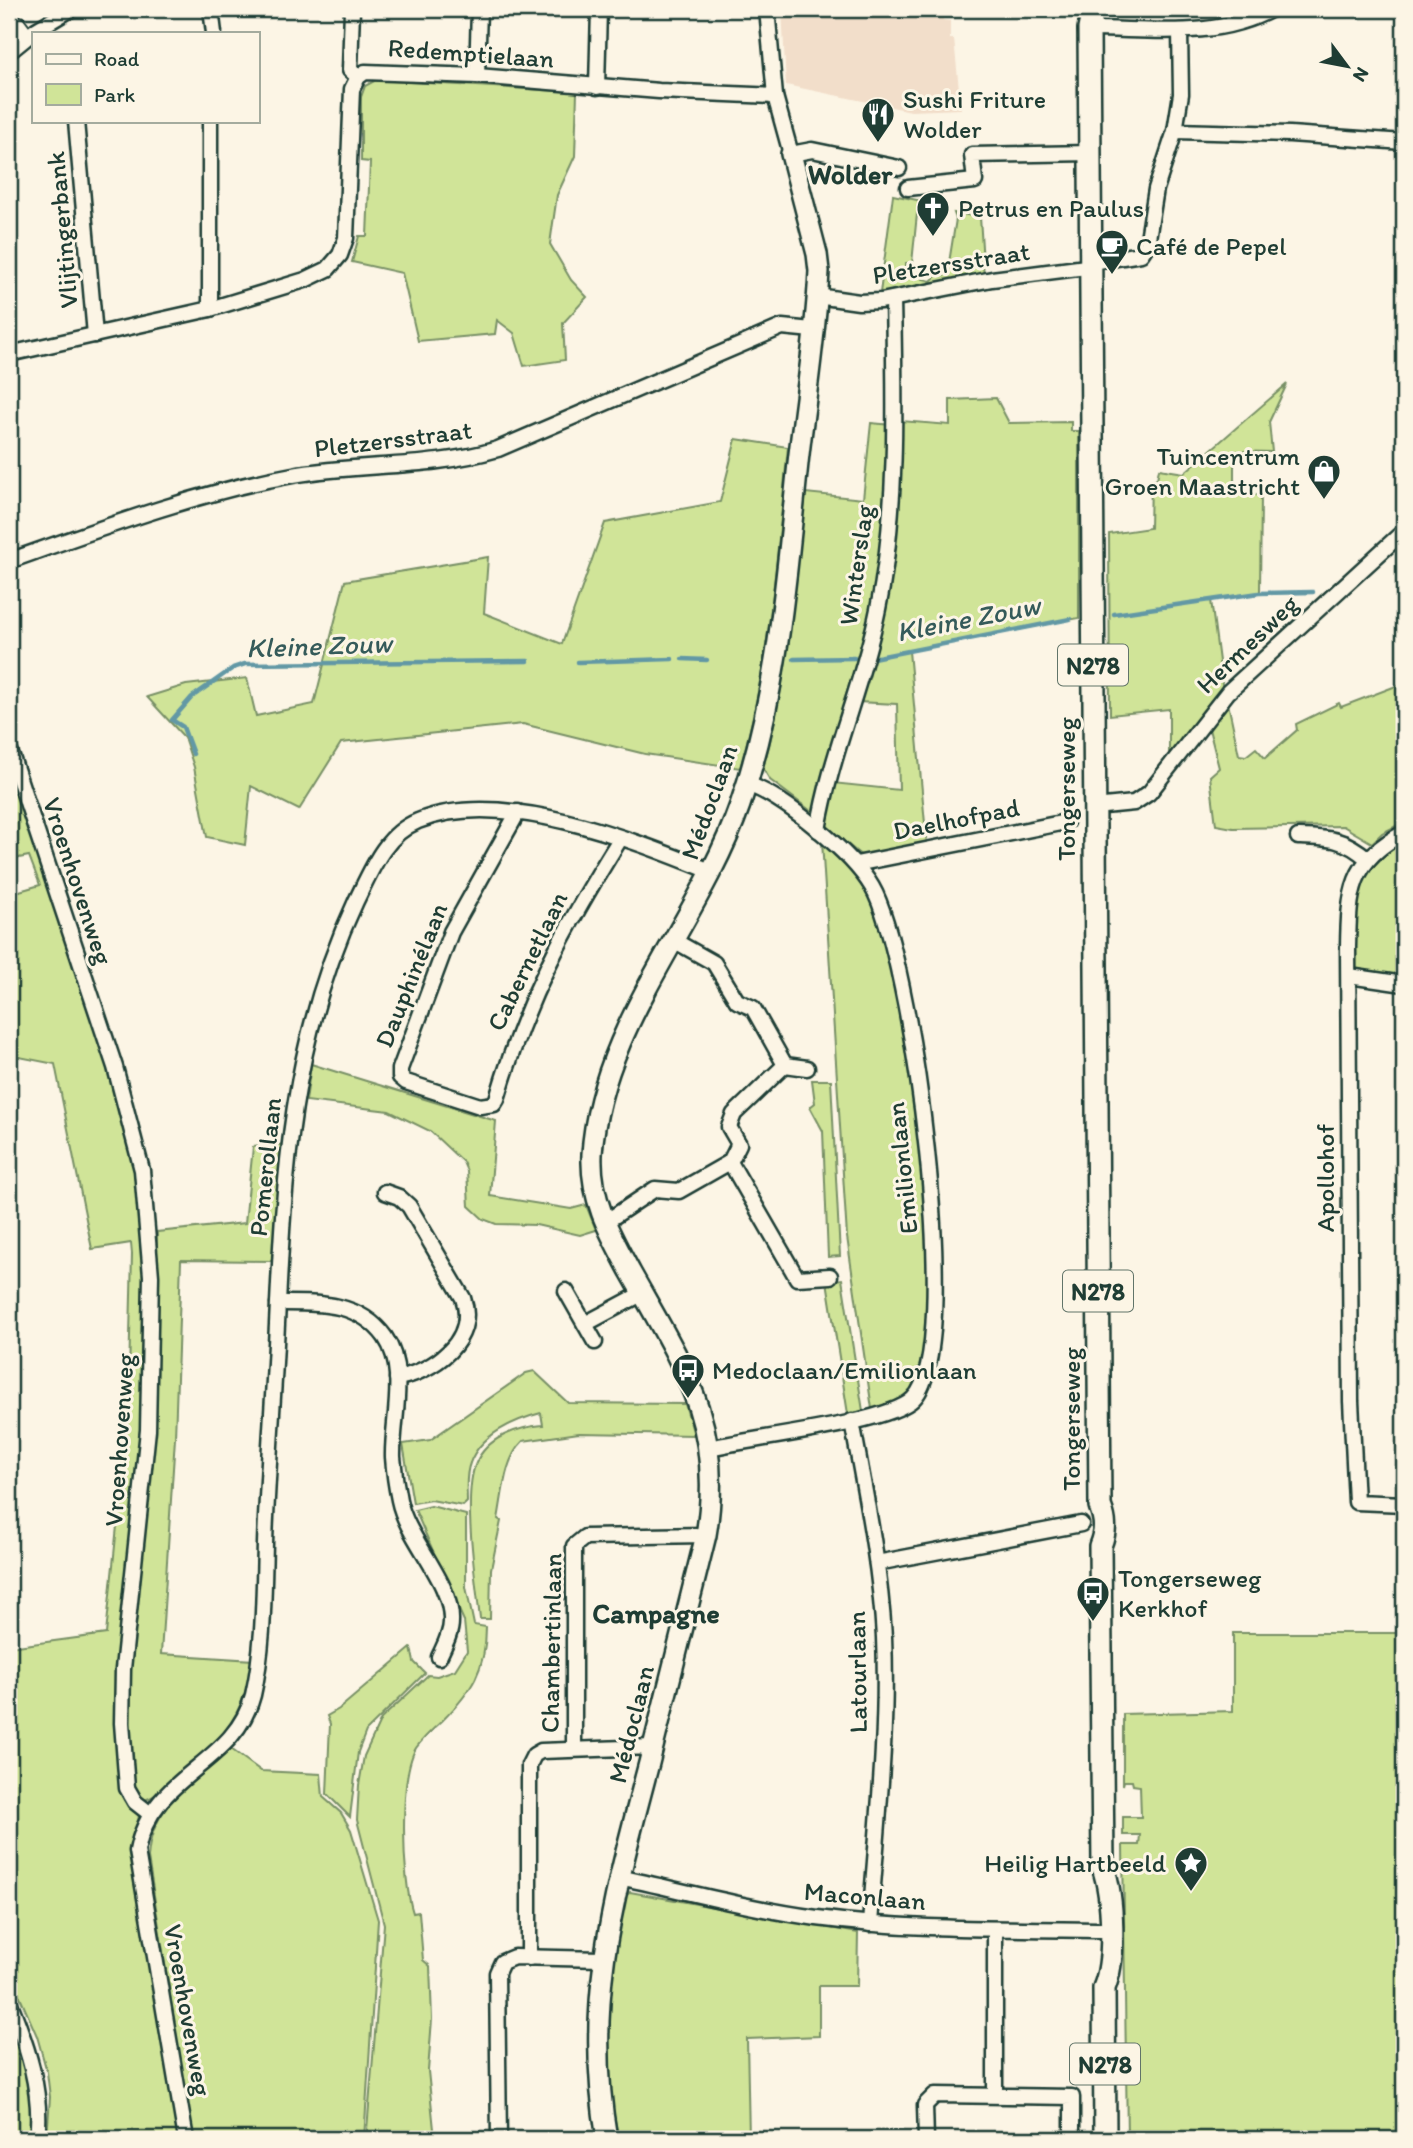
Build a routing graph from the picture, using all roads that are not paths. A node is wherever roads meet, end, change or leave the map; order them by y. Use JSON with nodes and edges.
{"nodes":[{"id":1,"x":71,"y":9,"type":"edge"},
{"id":2,"x":211,"y":9,"type":"edge"},
{"id":3,"x":352,"y":9,"type":"edge"},
{"id":4,"x":480,"y":9,"type":"edge"},
{"id":5,"x":598,"y":9,"type":"edge"},
{"id":6,"x":767,"y":9,"type":"edge"},
{"id":7,"x":1082,"y":9,"type":"edge"},
{"id":8,"x":1272,"y":9,"type":"edge"},
{"id":9,"x":1091,"y":19,"type":"edge"},
{"id":10,"x":9,"y":28,"type":"edge"},
{"id":11,"x":1180,"y":31,"type":"junction"},
{"id":12,"x":32,"y":32,"type":"edge"},
{"id":13,"x":36,"y":32,"type":"edge"},
{"id":14,"x":214,"y":32,"type":"edge"},
{"id":15,"x":32,"y":35,"type":"edge"},
{"id":16,"x":9,"y":52,"type":"edge"},
{"id":17,"x":477,"y":76,"type":"junction"},
{"id":18,"x":358,"y":77,"type":"junction"},
{"id":19,"x":597,"y":87,"type":"junction"},
{"id":20,"x":775,"y":96,"type":"junction"},
{"id":21,"x":76,"y":122,"type":"edge"},
{"id":22,"x":210,"y":122,"type":"edge"},
{"id":23,"x":1175,"y":131,"type":"junction"},
{"id":24,"x":1404,"y":142,"type":"edge"},
{"id":25,"x":1091,"y":153,"type":"junction"},
{"id":26,"x":790,"y":154,"type":"junction"},
{"id":27,"x":899,"y":168,"type":"dead end"},
{"id":28,"x":908,"y":188,"type":"dead end"},
{"id":29,"x":1092,"y":264,"type":"junction"},
{"id":30,"x":817,"y":296,"type":"junction"},
{"id":31,"x":893,"y":299,"type":"junction"},
{"id":32,"x":210,"y":309,"type":"junction"},
{"id":33,"x":812,"y":330,"type":"junction"},
{"id":34,"x":95,"y":334,"type":"junction"},
{"id":35,"x":9,"y":354,"type":"edge"},
{"id":36,"x":1404,"y":531,"type":"edge"},
{"id":37,"x":9,"y":561,"type":"edge"},
{"id":38,"x":9,"y":748,"type":"edge"},
{"id":39,"x":747,"y":784,"type":"junction"},
{"id":40,"x":1094,"y":807,"type":"junction"},
{"id":41,"x":518,"y":812,"type":"junction"},
{"id":42,"x":1066,"y":821,"type":"dead end"},
{"id":43,"x":818,"y":830,"type":"junction"},
{"id":44,"x":1404,"y":833,"type":"edge"},
{"id":45,"x":1298,"y":837,"type":"dead end"},
{"id":46,"x":620,"y":839,"type":"junction"},
{"id":47,"x":1368,"y":859,"type":"junction"},
{"id":48,"x":856,"y":864,"type":"junction"},
{"id":49,"x":713,"y":872,"type":"junction"},
{"id":50,"x":675,"y":942,"type":"junction"},
{"id":51,"x":1349,"y":976,"type":"junction"},
{"id":52,"x":1404,"y":984,"type":"edge"},
{"id":53,"x":785,"y":1065,"type":"junction"},
{"id":54,"x":807,"y":1068,"type":"dead end"},
{"id":55,"x":489,"y":1106,"type":"joint"},
{"id":56,"x":730,"y":1162,"type":"junction"},
{"id":57,"x":385,"y":1192,"type":"dead end"},
{"id":58,"x":604,"y":1223,"type":"junction"},
{"id":59,"x":830,"y":1276,"type":"dead end"},
{"id":60,"x":566,"y":1290,"type":"dead end"},
{"id":61,"x":643,"y":1293,"type":"junction"},
{"id":62,"x":278,"y":1303,"type":"junction"},
{"id":63,"x":585,"y":1324,"type":"junction"},
{"id":64,"x":594,"y":1342,"type":"dead end"},
{"id":65,"x":397,"y":1378,"type":"junction"},
{"id":66,"x":852,"y":1421,"type":"junction"},
{"id":67,"x":709,"y":1448,"type":"junction"},
{"id":68,"x":1404,"y":1504,"type":"edge"},
{"id":69,"x":1082,"y":1524,"type":"dead end"},
{"id":70,"x":706,"y":1535,"type":"junction"},
{"id":71,"x":877,"y":1563,"type":"junction"},
{"id":72,"x":439,"y":1657,"type":"dead end"},
{"id":73,"x":653,"y":1747,"type":"junction"},
{"id":74,"x":574,"y":1749,"type":"junction"},
{"id":75,"x":149,"y":1813,"type":"junction"},
{"id":76,"x":619,"y":1877,"type":"junction"},
{"id":77,"x":870,"y":1924,"type":"junction"},
{"id":78,"x":995,"y":1930,"type":"junction"},
{"id":79,"x":1103,"y":1930,"type":"junction"},
{"id":80,"x":529,"y":1958,"type":"junction"},
{"id":81,"x":602,"y":1959,"type":"junction"},
{"id":82,"x":9,"y":2001,"type":"edge"},
{"id":83,"x":995,"y":2095,"type":"junction"},
{"id":84,"x":37,"y":2139,"type":"edge"},
{"id":85,"x":186,"y":2139,"type":"edge"},
{"id":86,"x":499,"y":2139,"type":"edge"},
{"id":87,"x":607,"y":2139,"type":"edge"},
{"id":88,"x":926,"y":2139,"type":"edge"},
{"id":89,"x":1072,"y":2139,"type":"edge"},
{"id":90,"x":1105,"y":2139,"type":"edge"}],
"edges":[{"from":1,"to":13,"type":"street"},
{"from":2,"to":14,"type":"street"},
{"from":3,"to":18,"type":"street"},
{"from":4,"to":17,"type":"street"},
{"from":5,"to":19,"type":"street"},
{"from":6,"to":20,"type":"street"},
{"from":7,"to":9,"type":"main road","name":"Tongerseweg","number":"N278"},
{"from":8,"to":11,"type":"street"},
{"from":9,"to":11,"type":"street"},
{"from":9,"to":25,"type":"main road","name":"Tongerseweg","number":"N278"},
{"from":10,"to":12,"type":"street"},
{"from":11,"to":23,"type":"street"},
{"from":15,"to":16,"type":"street"},
{"from":17,"to":18,"type":"street","name":"Redemptielaan"},
{"from":17,"to":19,"type":"street","name":"Redemptielaan"},
{"from":18,"to":32,"type":"street","name":"Redemptielaan"},
{"from":19,"to":20,"type":"street","name":"Redemptielaan"},
{"from":20,"to":26,"type":"street"},
{"from":21,"to":34,"type":"street","name":"Vlijtingerbank"},
{"from":22,"to":32,"type":"street"},
{"from":23,"to":24,"type":"street"},
{"from":23,"to":29,"type":"street","name":"Pletzersstraat"},
{"from":25,"to":28,"type":"street"},
{"from":25,"to":29,"type":"main road","name":"Tongerseweg","number":"N278"},
{"from":26,"to":27,"type":"street"},
{"from":26,"to":30,"type":"street","name":"Médoclaan"},
{"from":29,"to":31,"type":"street","name":"Pletzersstraat"},
{"from":29,"to":40,"type":"main road","name":"Tongerseweg","number":"N278"},
{"from":30,"to":31,"type":"street","name":"Pletzersstraat"},
{"from":30,"to":33,"type":"street","name":"Médoclaan"},
{"from":31,"to":43,"type":"street","name":"Winterslag"},
{"from":32,"to":34,"type":"street","name":"Redemptielaan"},
{"from":33,"to":37,"type":"street","name":"Pletzersstraat"},
{"from":33,"to":39,"type":"street","name":"Médoclaan"},
{"from":34,"to":35,"type":"street","name":"Redemptielaan"},
{"from":36,"to":40,"type":"street","name":"Hermesweg"},
{"from":38,"to":75,"type":"street","name":"Vroenhovenweg"},
{"from":39,"to":43,"type":"street","name":"Emilionlaan"},
{"from":39,"to":49,"type":"street","name":"Médoclaan"},
{"from":40,"to":79,"type":"main road","name":"Tongerseweg","number":"N278"},
{"from":41,"to":46,"type":"street","name":"Pomerollaan"},
{"from":41,"to":55,"type":"street","name":"Dauphinélaan"},
{"from":41,"to":62,"type":"street","name":"Pomerollaan"},
{"from":42,"to":48,"type":"street","name":"Daelhofpad"},
{"from":43,"to":48,"type":"street","name":"Emilionlaan"},
{"from":44,"to":47,"type":"street","name":"Apollohof"},
{"from":45,"to":47,"type":"street"},
{"from":46,"to":49,"type":"street","name":"Pomerollaan"},
{"from":46,"to":55,"type":"street","name":"Cabernetlaan"},
{"from":47,"to":51,"type":"street","name":"Apollohof"},
{"from":48,"to":66,"type":"street","name":"Emilionlaan"},
{"from":49,"to":50,"type":"street","name":"Médoclaan"},
{"from":50,"to":53,"type":"street"},
{"from":50,"to":58,"type":"street","name":"Médoclaan"},
{"from":51,"to":52,"type":"street"},
{"from":51,"to":68,"type":"street","name":"Apollohof"},
{"from":53,"to":54,"type":"street"},
{"from":53,"to":56,"type":"street"},
{"from":56,"to":58,"type":"street"},
{"from":56,"to":59,"type":"street"},
{"from":57,"to":65,"type":"street"},
{"from":58,"to":61,"type":"street","name":"Médoclaan"},
{"from":60,"to":63,"type":"street"},
{"from":61,"to":63,"type":"street"},
{"from":61,"to":67,"type":"street","name":"Médoclaan"},
{"from":62,"to":65,"type":"street"},
{"from":62,"to":75,"type":"street","name":"Pomerollaan"},
{"from":63,"to":64,"type":"street"},
{"from":65,"to":72,"type":"street"},
{"from":66,"to":67,"type":"street","name":"Emilionlaan"},
{"from":66,"to":71,"type":"street","name":"Latourlaan"},
{"from":67,"to":70,"type":"street","name":"Médoclaan"},
{"from":69,"to":71,"type":"street"},
{"from":70,"to":73,"type":"street","name":"Médoclaan"},
{"from":70,"to":74,"type":"street","name":"Chambertinlaan"},
{"from":71,"to":77,"type":"street","name":"Latourlaan"},
{"from":73,"to":74,"type":"street","name":"Chambertinlaan"},
{"from":73,"to":76,"type":"street","name":"Médoclaan"},
{"from":74,"to":80,"type":"street","name":"Chambertinlaan"},
{"from":75,"to":85,"type":"street","name":"Vroenhovenweg"},
{"from":76,"to":77,"type":"street","name":"Maconlaan"},
{"from":76,"to":81,"type":"street","name":"Médoclaan"},
{"from":77,"to":78,"type":"street","name":"Maconlaan"},
{"from":78,"to":79,"type":"street","name":"Maconlaan"},
{"from":78,"to":83,"type":"street"},
{"from":79,"to":90,"type":"main road","name":"Tongerseweg","number":"N278"},
{"from":80,"to":81,"type":"street"},
{"from":80,"to":86,"type":"street"},
{"from":81,"to":87,"type":"street","name":"Médoclaan"},
{"from":82,"to":84,"type":"street"},
{"from":83,"to":88,"type":"street"},
{"from":83,"to":89,"type":"street"}]}
